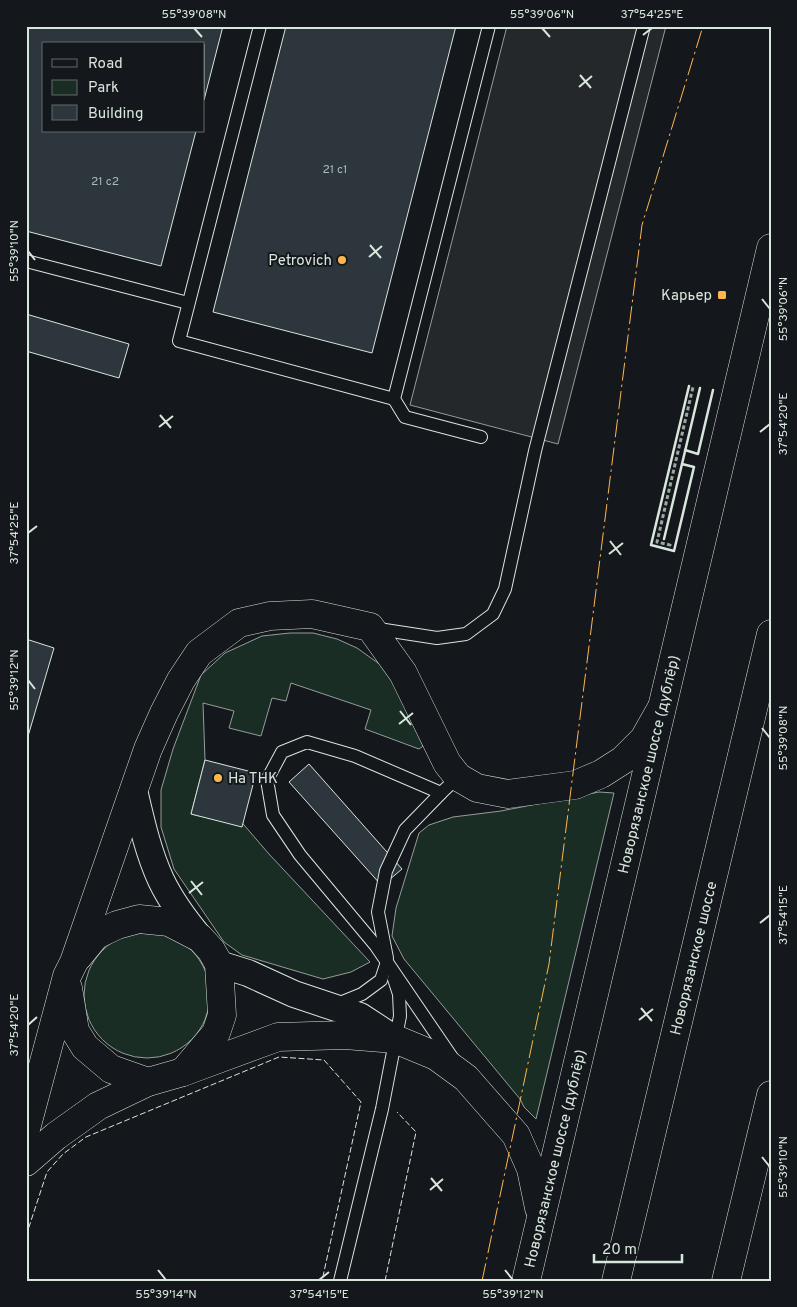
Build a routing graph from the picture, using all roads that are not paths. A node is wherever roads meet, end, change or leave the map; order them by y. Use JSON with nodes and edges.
{"nodes":[{"id":1,"x":260,"y":26,"type":"edge"},
{"id":2,"x":488,"y":26,"type":"edge"},
{"id":3,"x":644,"y":26,"type":"edge"},
{"id":4,"x":771,"y":248,"type":"edge"},
{"id":5,"x":26,"y":261,"type":"edge"},
{"id":6,"x":188,"y":303,"type":"junction"},
{"id":7,"x":394,"y":399,"type":"junction"},
{"id":8,"x":481,"y":437,"type":"dead end"},
{"id":9,"x":370,"y":627,"type":"junction"},
{"id":10,"x":771,"y":634,"type":"edge"},
{"id":11,"x":661,"y":709,"type":"junction"},
{"id":12,"x":450,"y":785,"type":"junction"},
{"id":13,"x":134,"y":790,"type":"junction"},
{"id":14,"x":200,"y":938,"type":"junction"},
{"id":15,"x":387,"y":962,"type":"junction"},
{"id":16,"x":219,"y":964,"type":"junction"},
{"id":17,"x":71,"y":969,"type":"junction"},
{"id":18,"x":332,"y":1006,"type":"junction"},
{"id":19,"x":395,"y":1038,"type":"junction"},
{"id":20,"x":183,"y":1072,"type":"junction"},
{"id":21,"x":466,"y":1078,"type":"junction"},
{"id":22,"x":148,"y":1082,"type":"junction"},
{"id":23,"x":771,"y":1095,"type":"edge"},
{"id":24,"x":26,"y":1129,"type":"edge"},
{"id":25,"x":26,"y":1162,"type":"edge"},
{"id":26,"x":540,"y":1218,"type":"junction"},
{"id":27,"x":340,"y":1281,"type":"edge"},
{"id":28,"x":526,"y":1281,"type":"edge"},
{"id":29,"x":616,"y":1281,"type":"edge"},
{"id":30,"x":726,"y":1281,"type":"edge"}],
"edges":[{"from":1,"to":6,"type":"lane"},
{"from":2,"to":7,"type":"lane"},
{"from":3,"to":9,"type":"lane"},
{"from":4,"to":11,"type":"main road","name":"Новорязанское шоссе (дублёр)"},
{"from":5,"to":6,"type":"lane"},
{"from":6,"to":7,"type":"lane"},
{"from":7,"to":8,"type":"lane"},
{"from":9,"to":12,"type":"main road"},
{"from":9,"to":13,"type":"main road"},
{"from":10,"to":29,"type":"main road","name":"Новорязанское шоссе"},
{"from":11,"to":12,"type":"main road"},
{"from":11,"to":26,"type":"main road","name":"Новорязанское шоссе (дублёр)"},
{"from":12,"to":15,"type":"lane"},
{"from":12,"to":15,"type":"lane"},
{"from":13,"to":14,"type":"street"},
{"from":13,"to":17,"type":"main road"},
{"from":14,"to":16,"type":"main road"},
{"from":14,"to":17,"type":"main road"},
{"from":15,"to":18,"type":"lane"},
{"from":15,"to":19,"type":"lane"},
{"from":15,"to":21,"type":"lane"},
{"from":16,"to":18,"type":"street"},
{"from":16,"to":20,"type":"main road"},
{"from":17,"to":22,"type":"main road"},
{"from":17,"to":24,"type":"main road"},
{"from":18,"to":19,"type":"street"},
{"from":19,"to":20,"type":"main road"},
{"from":19,"to":21,"type":"main road"},
{"from":19,"to":27,"type":"lane"},
{"from":20,"to":22,"type":"main road"},
{"from":21,"to":26,"type":"main road"},
{"from":22,"to":25,"type":"main road"},
{"from":23,"to":30,"type":"main road"},
{"from":26,"to":28,"type":"main road","name":"Новорязанское шоссе (дублёр)"}]}
